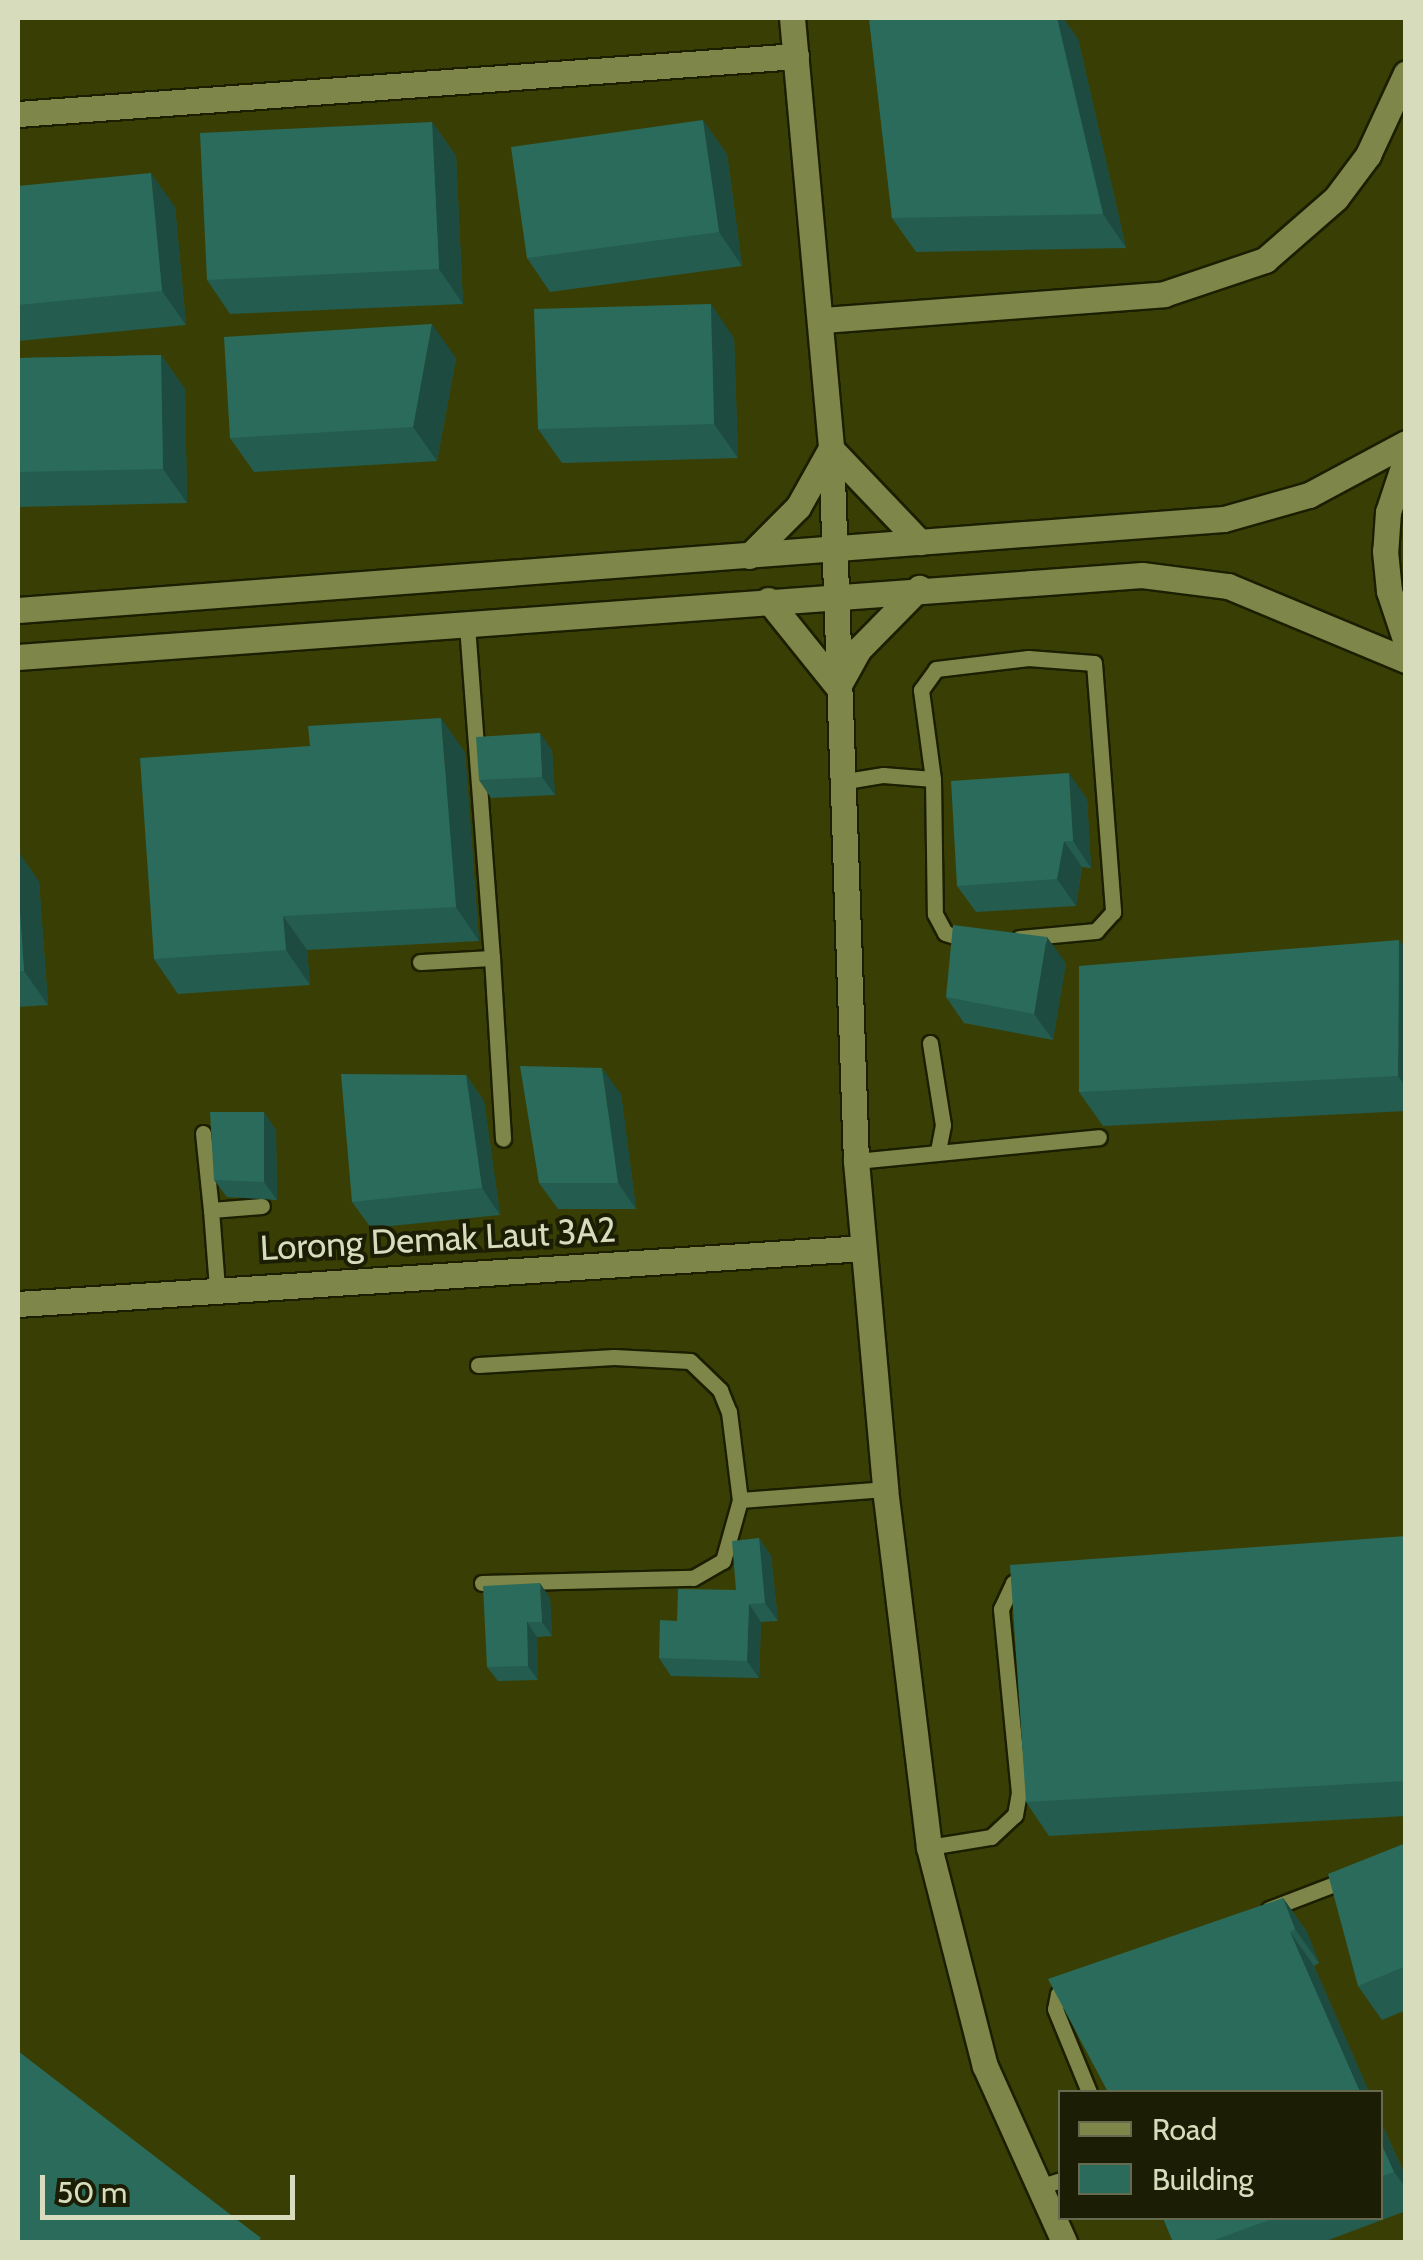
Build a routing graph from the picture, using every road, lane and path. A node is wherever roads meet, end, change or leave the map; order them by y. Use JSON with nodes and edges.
{"nodes":[{"id":1,"x":792,"y":18,"type":"edge"},
{"id":2,"x":796,"y":56,"type":"junction"},
{"id":3,"x":1406,"y":73,"type":"edge"},
{"id":4,"x":18,"y":114,"type":"edge"},
{"id":5,"x":822,"y":320,"type":"junction"},
{"id":6,"x":1406,"y":443,"type":"edge"},
{"id":7,"x":831,"y":449,"type":"junction"},
{"id":8,"x":1406,"y":458,"type":"edge"},
{"id":9,"x":920,"y":542,"type":"junction"},
{"id":10,"x":835,"y":549,"type":"junction"},
{"id":11,"x":749,"y":556,"type":"junction"},
{"id":12,"x":918,"y":588,"type":"junction"},
{"id":13,"x":836,"y":595,"type":"junction"},
{"id":14,"x":768,"y":600,"type":"junction"},
{"id":15,"x":18,"y":610,"type":"edge"},
{"id":16,"x":467,"y":624,"type":"junction"},
{"id":17,"x":1406,"y":642,"type":"edge"},
{"id":18,"x":18,"y":657,"type":"edge"},
{"id":19,"x":1406,"y":660,"type":"edge"},
{"id":20,"x":838,"y":687,"type":"junction"},
{"id":21,"x":933,"y":779,"type":"junction"},
{"id":22,"x":840,"y":782,"type":"junction"},
{"id":23,"x":492,"y":958,"type":"junction"},
{"id":24,"x":420,"y":962,"type":"dead end"},
{"id":25,"x":930,"y":1042,"type":"dead end"},
{"id":26,"x":203,"y":1132,"type":"dead end"},
{"id":27,"x":1099,"y":1137,"type":"dead end"},
{"id":28,"x":503,"y":1139,"type":"dead end"},
{"id":29,"x":938,"y":1150,"type":"junction"},
{"id":30,"x":856,"y":1161,"type":"junction"},
{"id":31,"x":262,"y":1206,"type":"dead end"},
{"id":32,"x":211,"y":1210,"type":"junction"},
{"id":33,"x":863,"y":1248,"type":"junction"},
{"id":34,"x":217,"y":1288,"type":"junction"},
{"id":35,"x":18,"y":1304,"type":"edge"},
{"id":36,"x":478,"y":1365,"type":"dead end"},
{"id":37,"x":885,"y":1490,"type":"junction"},
{"id":38,"x":740,"y":1500,"type":"junction"},
{"id":39,"x":1047,"y":1576,"type":"edge"},
{"id":40,"x":482,"y":1583,"type":"edge"},
{"id":41,"x":929,"y":1847,"type":"junction"},
{"id":42,"x":1371,"y":1870,"type":"edge"},
{"id":43,"x":1248,"y":1917,"type":"edge"},
{"id":44,"x":1088,"y":1978,"type":"edge"},
{"id":45,"x":1088,"y":2090,"type":"edge"},
{"id":46,"x":1048,"y":2184,"type":"edge"},
{"id":47,"x":1064,"y":2242,"type":"edge"}],
"edges":[{"from":1,"to":2,"type":"street"},
{"from":2,"to":4,"type":"street"},
{"from":2,"to":5,"type":"street"},
{"from":3,"to":5,"type":"street"},
{"from":5,"to":7,"type":"street"},
{"from":6,"to":9,"type":"street"},
{"from":7,"to":9,"type":"street"},
{"from":7,"to":10,"type":"street"},
{"from":7,"to":11,"type":"street"},
{"from":8,"to":17,"type":"street"},
{"from":9,"to":10,"type":"street"},
{"from":10,"to":11,"type":"street"},
{"from":10,"to":13,"type":"street"},
{"from":11,"to":15,"type":"street"},
{"from":12,"to":13,"type":"street"},
{"from":12,"to":19,"type":"street"},
{"from":12,"to":20,"type":"street"},
{"from":13,"to":14,"type":"street"},
{"from":13,"to":20,"type":"street"},
{"from":14,"to":16,"type":"street"},
{"from":14,"to":20,"type":"street"},
{"from":16,"to":18,"type":"street"},
{"from":16,"to":23,"type":"lane"},
{"from":20,"to":22,"type":"street"},
{"from":21,"to":21,"type":"lane"},
{"from":21,"to":22,"type":"lane"},
{"from":22,"to":30,"type":"street"},
{"from":23,"to":24,"type":"lane"},
{"from":23,"to":28,"type":"lane"},
{"from":25,"to":29,"type":"lane"},
{"from":26,"to":32,"type":"lane"},
{"from":27,"to":29,"type":"lane"},
{"from":29,"to":30,"type":"lane"},
{"from":30,"to":33,"type":"street"},
{"from":31,"to":32,"type":"lane"},
{"from":32,"to":34,"type":"lane"},
{"from":33,"to":34,"type":"street","name":"Lorong Demak Laut 3A2"},
{"from":33,"to":37,"type":"street"},
{"from":34,"to":35,"type":"street","name":"Lorong Demak Laut 3A2"},
{"from":36,"to":38,"type":"lane"},
{"from":37,"to":38,"type":"lane"},
{"from":37,"to":41,"type":"street"},
{"from":38,"to":40,"type":"lane"},
{"from":39,"to":41,"type":"lane"},
{"from":41,"to":46,"type":"street"},
{"from":42,"to":43,"type":"lane"},
{"from":44,"to":45,"type":"lane"},
{"from":46,"to":47,"type":"street"}]}
